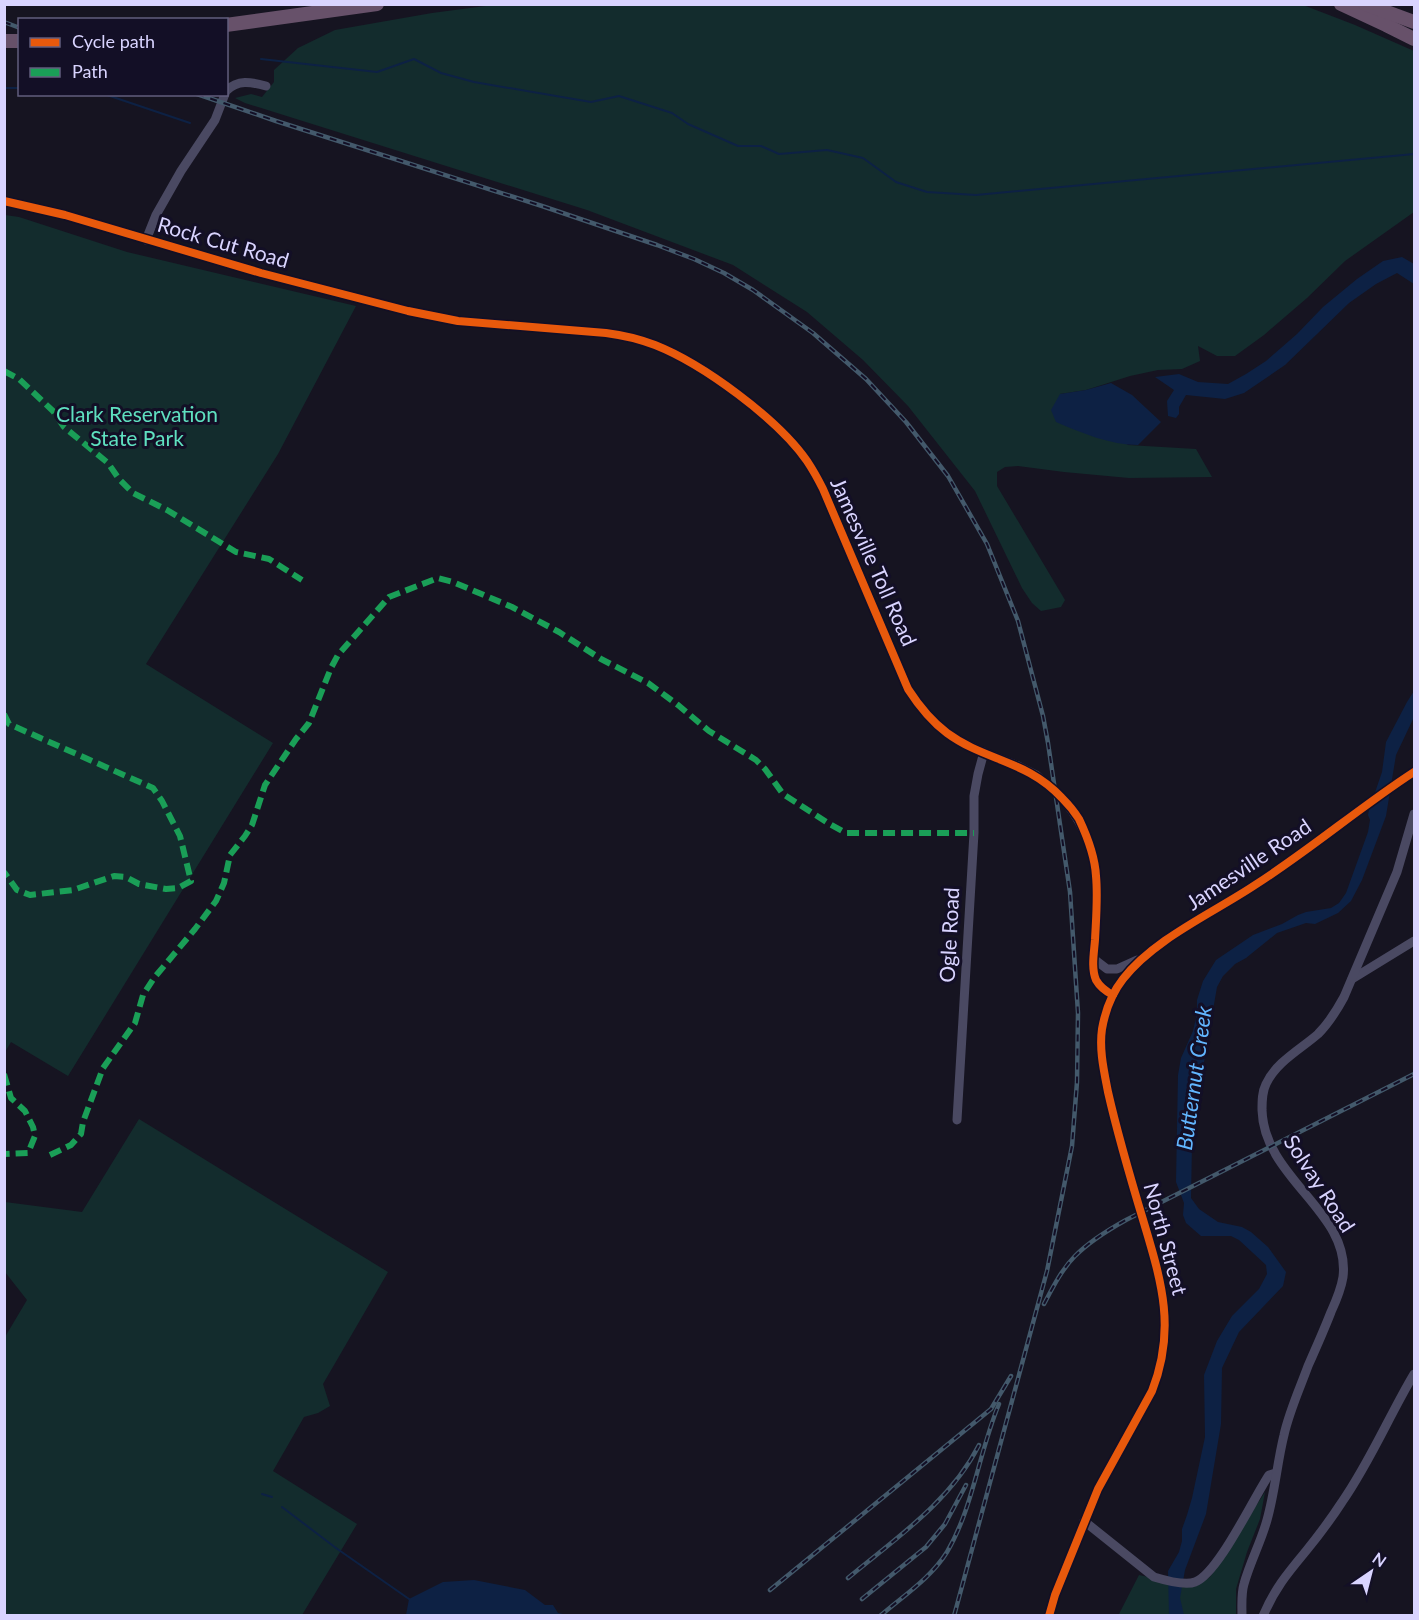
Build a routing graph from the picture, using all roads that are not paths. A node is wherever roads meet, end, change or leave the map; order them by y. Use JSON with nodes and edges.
{"nodes":[{"id":1,"x":377,"y":4,"type":"edge"},
{"id":2,"x":1341,"y":4,"type":"edge"},
{"id":3,"x":1365,"y":4,"type":"edge"},
{"id":4,"x":1414,"y":22,"type":"edge"},
{"id":5,"x":228,"y":25,"type":"edge"},
{"id":6,"x":1414,"y":39,"type":"edge"},
{"id":7,"x":266,"y":86,"type":"dead end"},
{"id":8,"x":228,"y":90,"type":"edge"},
{"id":9,"x":225,"y":96,"type":"edge"},
{"id":10,"x":4,"y":201,"type":"edge"},
{"id":11,"x":146,"y":240,"type":"junction"},
{"id":12,"x":432,"y":315,"type":"joint"},
{"id":13,"x":984,"y":752,"type":"junction"},
{"id":14,"x":1414,"y":772,"type":"edge"},
{"id":15,"x":1414,"y":814,"type":"edge"},
{"id":16,"x":1414,"y":941,"type":"edge"},
{"id":17,"x":1147,"y":954,"type":"junction"},
{"id":18,"x":1094,"y":959,"type":"junction"},
{"id":19,"x":1352,"y":978,"type":"junction"},
{"id":20,"x":1113,"y":995,"type":"junction"},
{"id":21,"x":957,"y":1120,"type":"dead end"},
{"id":22,"x":1414,"y":1374,"type":"edge"},
{"id":23,"x":1276,"y":1473,"type":"junction"},
{"id":24,"x":1084,"y":1521,"type":"junction"},
{"id":25,"x":1049,"y":1616,"type":"edge"},
{"id":26,"x":1242,"y":1616,"type":"edge"},
{"id":27,"x":1263,"y":1616,"type":"edge"}],
"edges":[{"from":1,"to":5,"type":"highway"},
{"from":2,"to":6,"type":"highway"},
{"from":3,"to":4,"type":"highway"},
{"from":7,"to":8,"type":"street"},
{"from":9,"to":11,"type":"street"},
{"from":10,"to":11,"type":"street","name":"Rock Cut Road"},
{"from":11,"to":12,"type":"street","name":"Rock Cut Road"},
{"from":12,"to":13,"type":"street","name":"Jamesville Toll Road"},
{"from":13,"to":18,"type":"street","name":"Jamesville Toll Road","bridge":true},
{"from":13,"to":21,"type":"street","name":"Ogle Road"},
{"from":14,"to":17,"type":"street","name":"Jamesville Road"},
{"from":15,"to":19,"type":"street","name":"Solvay Road"},
{"from":16,"to":19,"type":"street"},
{"from":17,"to":18,"type":"street"},
{"from":17,"to":20,"type":"street","name":"Jamesville Road"},
{"from":18,"to":20,"type":"street","name":"Jamesville Toll Road"},
{"from":19,"to":23,"type":"street","name":"Solvay Road"},
{"from":20,"to":24,"type":"street","name":"North Street"},
{"from":22,"to":27,"type":"street"},
{"from":23,"to":24,"type":"street","name":"Solvay Road"},
{"from":23,"to":26,"type":"street","name":"Solvay Road"},
{"from":24,"to":25,"type":"street","name":"North Street"}]}
